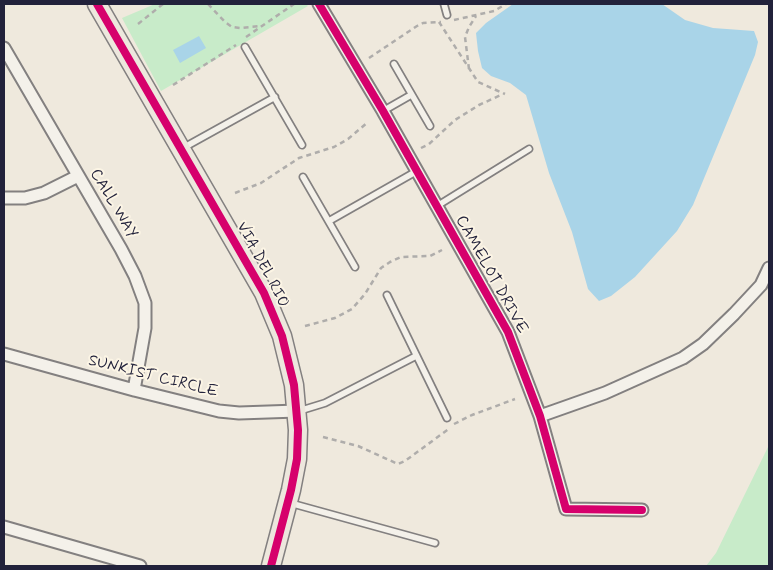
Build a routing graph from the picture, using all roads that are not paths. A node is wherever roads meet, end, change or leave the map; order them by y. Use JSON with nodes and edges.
{"nodes":[{"id":1,"x":98,"y":4,"type":"edge"},
{"id":2,"x":320,"y":4,"type":"edge"},
{"id":3,"x":444,"y":4,"type":"edge"},
{"id":4,"x":447,"y":15,"type":"dead end"},
{"id":5,"x":245,"y":47,"type":"dead end"},
{"id":6,"x":4,"y":48,"type":"edge"},
{"id":7,"x":394,"y":64,"type":"dead end"},
{"id":8,"x":411,"y":95,"type":"junction"},
{"id":9,"x":275,"y":97,"type":"junction"},
{"id":10,"x":383,"y":111,"type":"junction"},
{"id":11,"x":430,"y":126,"type":"dead end"},
{"id":12,"x":302,"y":145,"type":"dead end"},
{"id":13,"x":181,"y":149,"type":"junction"},
{"id":14,"x":529,"y":149,"type":"dead end"},
{"id":15,"x":417,"y":171,"type":"junction"},
{"id":16,"x":78,"y":176,"type":"junction"},
{"id":17,"x":303,"y":177,"type":"dead end"},
{"id":18,"x":4,"y":198,"type":"edge"},
{"id":19,"x":437,"y":206,"type":"junction"},
{"id":20,"x":330,"y":221,"type":"junction"},
{"id":21,"x":355,"y":267,"type":"dead end"},
{"id":22,"x":769,"y":268,"type":"edge"},
{"id":23,"x":387,"y":295,"type":"dead end"},
{"id":24,"x":4,"y":354,"type":"edge"},
{"id":25,"x":416,"y":356,"type":"junction"},
{"id":26,"x":134,"y":390,"type":"junction"},
{"id":27,"x":297,"y":412,"type":"junction"},
{"id":28,"x":540,"y":416,"type":"junction"},
{"id":29,"x":447,"y":418,"type":"dead end"},
{"id":30,"x":288,"y":502,"type":"junction"},
{"id":31,"x":642,"y":510,"type":"dead end"},
{"id":32,"x":4,"y":527,"type":"edge"},
{"id":33,"x":435,"y":542,"type":"dead end"},
{"id":34,"x":140,"y":566,"type":"edge"},
{"id":35,"x":271,"y":566,"type":"edge"}],
"edges":[{"from":1,"to":13,"type":"main road","name":"VIA DEL RIO"},
{"from":2,"to":10,"type":"street","name":"CAMELOT DRIVE"},
{"from":3,"to":4,"type":"lane"},
{"from":5,"to":9,"type":"lane"},
{"from":6,"to":16,"type":"street","name":"CALL WAY"},
{"from":7,"to":8,"type":"lane"},
{"from":8,"to":10,"type":"lane"},
{"from":8,"to":11,"type":"lane"},
{"from":9,"to":12,"type":"lane"},
{"from":9,"to":13,"type":"lane"},
{"from":10,"to":15,"type":"street","name":"CAMELOT DRIVE"},
{"from":13,"to":27,"type":"main road","name":"VIA DEL RIO"},
{"from":14,"to":19,"type":"lane"},
{"from":15,"to":19,"type":"street","name":"CAMELOT DRIVE"},
{"from":15,"to":20,"type":"lane"},
{"from":16,"to":18,"type":"street"},
{"from":16,"to":26,"type":"street","name":"CALL WAY"},
{"from":17,"to":20,"type":"lane"},
{"from":19,"to":28,"type":"street","name":"CAMELOT DRIVE"},
{"from":20,"to":21,"type":"lane"},
{"from":22,"to":28,"type":"street"},
{"from":23,"to":25,"type":"lane"},
{"from":24,"to":26,"type":"street","name":"SUNKIST CIRCLE"},
{"from":25,"to":27,"type":"lane"},
{"from":25,"to":29,"type":"lane"},
{"from":26,"to":27,"type":"street","name":"SUNKIST CIRCLE"},
{"from":27,"to":30,"type":"main road","name":"VIA DEL RIO"},
{"from":28,"to":31,"type":"street","name":"CAMELOT DRIVE"},
{"from":30,"to":33,"type":"lane"},
{"from":30,"to":35,"type":"main road","name":"VIA DEL RIO"},
{"from":32,"to":34,"type":"street"}]}
